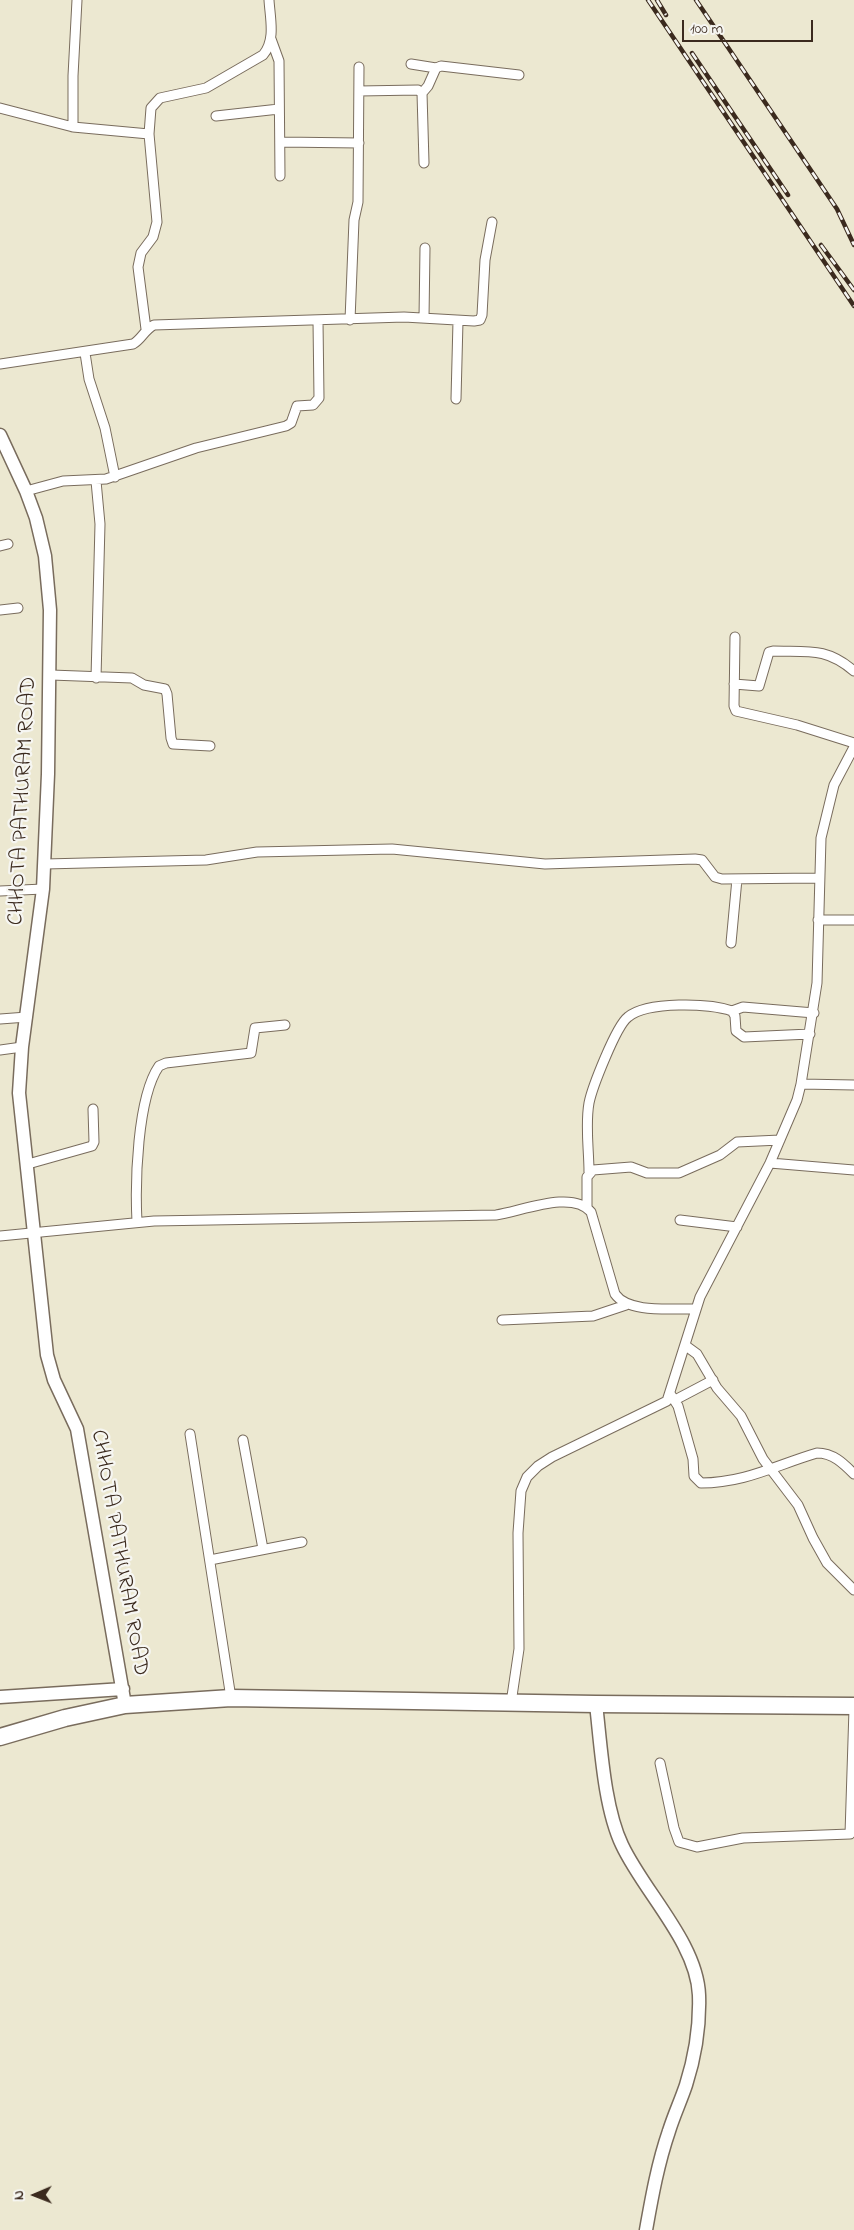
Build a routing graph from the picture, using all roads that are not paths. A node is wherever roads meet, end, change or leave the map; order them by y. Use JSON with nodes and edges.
{"nodes":[{"id":1,"x":77,"y":0,"type":"edge"},
{"id":2,"x":269,"y":0,"type":"edge"},
{"id":3,"x":271,"y":39,"type":"junction"},
{"id":4,"x":411,"y":64,"type":"dead end"},
{"id":5,"x":360,"y":67,"type":"dead end"},
{"id":6,"x":436,"y":68,"type":"junction"},
{"id":7,"x":519,"y":75,"type":"dead end"},
{"id":8,"x":359,"y":91,"type":"junction"},
{"id":9,"x":422,"y":93,"type":"junction"},
{"id":10,"x":0,"y":108,"type":"edge"},
{"id":11,"x":279,"y":109,"type":"junction"},
{"id":12,"x":216,"y":116,"type":"dead end"},
{"id":13,"x":73,"y":127,"type":"junction"},
{"id":14,"x":149,"y":134,"type":"junction"},
{"id":15,"x":281,"y":142,"type":"junction"},
{"id":16,"x":359,"y":143,"type":"junction"},
{"id":17,"x":424,"y":163,"type":"dead end"},
{"id":18,"x":280,"y":176,"type":"dead end"},
{"id":19,"x":492,"y":222,"type":"dead end"},
{"id":20,"x":426,"y":248,"type":"dead end"},
{"id":21,"x":424,"y":318,"type":"junction"},
{"id":22,"x":350,"y":320,"type":"junction"},
{"id":23,"x":318,"y":321,"type":"junction"},
{"id":24,"x":458,"y":321,"type":"junction"},
{"id":25,"x":146,"y":329,"type":"junction"},
{"id":26,"x":85,"y":353,"type":"junction"},
{"id":27,"x":0,"y":364,"type":"edge"},
{"id":28,"x":456,"y":398,"type":"dead end"},
{"id":29,"x":0,"y":435,"type":"edge"},
{"id":30,"x":115,"y":477,"type":"junction"},
{"id":31,"x":96,"y":480,"type":"junction"},
{"id":32,"x":26,"y":490,"type":"junction"},
{"id":33,"x":18,"y":608,"type":"dead end"},
{"id":34,"x":0,"y":610,"type":"edge"},
{"id":35,"x":735,"y":636,"type":"dead end"},
{"id":36,"x":854,"y":671,"type":"edge"},
{"id":37,"x":51,"y":675,"type":"junction"},
{"id":38,"x":96,"y":678,"type":"junction"},
{"id":39,"x":734,"y":684,"type":"junction"},
{"id":40,"x":854,"y":742,"type":"edge"},
{"id":41,"x":210,"y":746,"type":"dead end"},
{"id":42,"x":854,"y":747,"type":"edge"},
{"id":43,"x":45,"y":864,"type":"junction"},
{"id":44,"x":818,"y":878,"type":"junction"},
{"id":45,"x":737,"y":879,"type":"junction"},
{"id":46,"x":43,"y":889,"type":"junction"},
{"id":47,"x":0,"y":891,"type":"edge"},
{"id":48,"x":818,"y":920,"type":"junction"},
{"id":49,"x":854,"y":920,"type":"edge"},
{"id":50,"x":731,"y":943,"type":"dead end"},
{"id":51,"x":732,"y":1011,"type":"junction"},
{"id":52,"x":814,"y":1013,"type":"junction"},
{"id":53,"x":27,"y":1017,"type":"junction"},
{"id":54,"x":0,"y":1019,"type":"edge"},
{"id":55,"x":285,"y":1025,"type":"dead end"},
{"id":56,"x":810,"y":1034,"type":"junction"},
{"id":57,"x":22,"y":1047,"type":"junction"},
{"id":58,"x":0,"y":1050,"type":"edge"},
{"id":59,"x":802,"y":1084,"type":"junction"},
{"id":60,"x":854,"y":1085,"type":"edge"},
{"id":61,"x":93,"y":1109,"type":"dead end"},
{"id":62,"x":780,"y":1140,"type":"junction"},
{"id":63,"x":770,"y":1163,"type":"junction"},
{"id":64,"x":28,"y":1164,"type":"junction"},
{"id":65,"x":854,"y":1170,"type":"edge"},
{"id":66,"x":589,"y":1172,"type":"junction"},
{"id":67,"x":587,"y":1208,"type":"junction"},
{"id":68,"x":680,"y":1220,"type":"dead end"},
{"id":69,"x":137,"y":1222,"type":"junction"},
{"id":70,"x":737,"y":1227,"type":"junction"},
{"id":71,"x":35,"y":1232,"type":"junction"},
{"id":72,"x":0,"y":1236,"type":"edge"},
{"id":73,"x":626,"y":1305,"type":"junction"},
{"id":74,"x":695,"y":1309,"type":"junction"},
{"id":75,"x":502,"y":1320,"type":"dead end"},
{"id":76,"x":686,"y":1346,"type":"junction"},
{"id":77,"x":713,"y":1380,"type":"junction"},
{"id":78,"x":673,"y":1397,"type":"junction"},
{"id":79,"x":190,"y":1434,"type":"dead end"},
{"id":80,"x":242,"y":1440,"type":"dead end"},
{"id":81,"x":771,"y":1470,"type":"junction"},
{"id":82,"x":854,"y":1474,"type":"edge"},
{"id":83,"x":302,"y":1542,"type":"dead end"},
{"id":84,"x":264,"y":1549,"type":"junction"},
{"id":85,"x":210,"y":1560,"type":"junction"},
{"id":86,"x":854,"y":1590,"type":"edge"},
{"id":87,"x":0,"y":1697,"type":"edge"},
{"id":88,"x":124,"y":1697,"type":"junction"},
{"id":89,"x":231,"y":1698,"type":"junction"},
{"id":90,"x":511,"y":1703,"type":"junction"},
{"id":91,"x":596,"y":1704,"type":"junction"},
{"id":92,"x":854,"y":1707,"type":"edge"},
{"id":93,"x":0,"y":1737,"type":"edge"},
{"id":94,"x":660,"y":1763,"type":"dead end"},
{"id":95,"x":646,"y":2230,"type":"edge"}],
"edges":[{"from":1,"to":13,"type":"street"},
{"from":2,"to":3,"type":"street"},
{"from":3,"to":11,"type":"street"},
{"from":3,"to":14,"type":"street"},
{"from":4,"to":6,"type":"street"},
{"from":5,"to":8,"type":"street"},
{"from":6,"to":7,"type":"street"},
{"from":6,"to":9,"type":"street"},
{"from":8,"to":9,"type":"street"},
{"from":8,"to":16,"type":"street"},
{"from":9,"to":17,"type":"street"},
{"from":10,"to":13,"type":"street"},
{"from":11,"to":12,"type":"street"},
{"from":11,"to":15,"type":"street"},
{"from":13,"to":14,"type":"street"},
{"from":14,"to":25,"type":"street"},
{"from":15,"to":16,"type":"street"},
{"from":15,"to":18,"type":"street"},
{"from":16,"to":22,"type":"street"},
{"from":19,"to":24,"type":"street"},
{"from":20,"to":21,"type":"street"},
{"from":21,"to":22,"type":"street"},
{"from":21,"to":24,"type":"street"},
{"from":22,"to":23,"type":"street"},
{"from":23,"to":25,"type":"street"},
{"from":23,"to":30,"type":"street"},
{"from":24,"to":28,"type":"street"},
{"from":25,"to":26,"type":"street"},
{"from":26,"to":27,"type":"street"},
{"from":26,"to":30,"type":"street"},
{"from":29,"to":32,"type":"street","name":"CHHOTA PATHURAM ROAD"},
{"from":30,"to":31,"type":"street"},
{"from":31,"to":32,"type":"street"},
{"from":31,"to":38,"type":"street"},
{"from":32,"to":37,"type":"street","name":"CHHOTA PATHURAM ROAD"},
{"from":33,"to":34,"type":"street"},
{"from":35,"to":39,"type":"street"},
{"from":36,"to":39,"type":"street"},
{"from":37,"to":38,"type":"street"},
{"from":37,"to":43,"type":"street","name":"CHHOTA PATHURAM ROAD"},
{"from":38,"to":41,"type":"street"},
{"from":39,"to":40,"type":"street"},
{"from":42,"to":44,"type":"street"},
{"from":43,"to":45,"type":"street"},
{"from":43,"to":46,"type":"street","name":"CHHOTA PATHURAM ROAD"},
{"from":44,"to":45,"type":"street"},
{"from":44,"to":48,"type":"street"},
{"from":45,"to":50,"type":"street"},
{"from":46,"to":47,"type":"street"},
{"from":46,"to":53,"type":"street","name":"CHHOTA PATHURAM ROAD"},
{"from":48,"to":49,"type":"street"},
{"from":48,"to":52,"type":"street"},
{"from":51,"to":52,"type":"street"},
{"from":51,"to":56,"type":"street"},
{"from":51,"to":66,"type":"street"},
{"from":52,"to":56,"type":"street"},
{"from":53,"to":54,"type":"street"},
{"from":53,"to":57,"type":"street","name":"CHHOTA PATHURAM ROAD"},
{"from":55,"to":69,"type":"street"},
{"from":56,"to":59,"type":"street"},
{"from":57,"to":58,"type":"street"},
{"from":57,"to":64,"type":"street","name":"CHHOTA PATHURAM ROAD"},
{"from":59,"to":60,"type":"street"},
{"from":59,"to":62,"type":"street"},
{"from":61,"to":64,"type":"street"},
{"from":62,"to":63,"type":"street"},
{"from":62,"to":66,"type":"street"},
{"from":63,"to":65,"type":"street"},
{"from":63,"to":70,"type":"street"},
{"from":64,"to":71,"type":"street","name":"CHHOTA PATHURAM ROAD"},
{"from":66,"to":67,"type":"street"},
{"from":67,"to":69,"type":"street"},
{"from":67,"to":73,"type":"street"},
{"from":68,"to":70,"type":"street"},
{"from":69,"to":71,"type":"street"},
{"from":70,"to":74,"type":"street"},
{"from":71,"to":72,"type":"street"},
{"from":71,"to":88,"type":"street","name":"CHHOTA PATHURAM ROAD"},
{"from":73,"to":74,"type":"street"},
{"from":73,"to":75,"type":"street"},
{"from":74,"to":76,"type":"street"},
{"from":76,"to":77,"type":"street"},
{"from":76,"to":78,"type":"street"},
{"from":77,"to":78,"type":"street"},
{"from":77,"to":81,"type":"street"},
{"from":78,"to":81,"type":"street"},
{"from":78,"to":90,"type":"street"},
{"from":79,"to":85,"type":"street"},
{"from":80,"to":84,"type":"street"},
{"from":81,"to":82,"type":"street"},
{"from":81,"to":86,"type":"street"},
{"from":83,"to":84,"type":"street"},
{"from":84,"to":85,"type":"street"},
{"from":85,"to":89,"type":"street"},
{"from":87,"to":88,"type":"street"},
{"from":88,"to":89,"type":"highway"},
{"from":88,"to":93,"type":"highway"},
{"from":89,"to":90,"type":"highway"},
{"from":90,"to":91,"type":"highway"},
{"from":91,"to":92,"type":"highway"},
{"from":91,"to":95,"type":"street"},
{"from":92,"to":94,"type":"street"}]}
